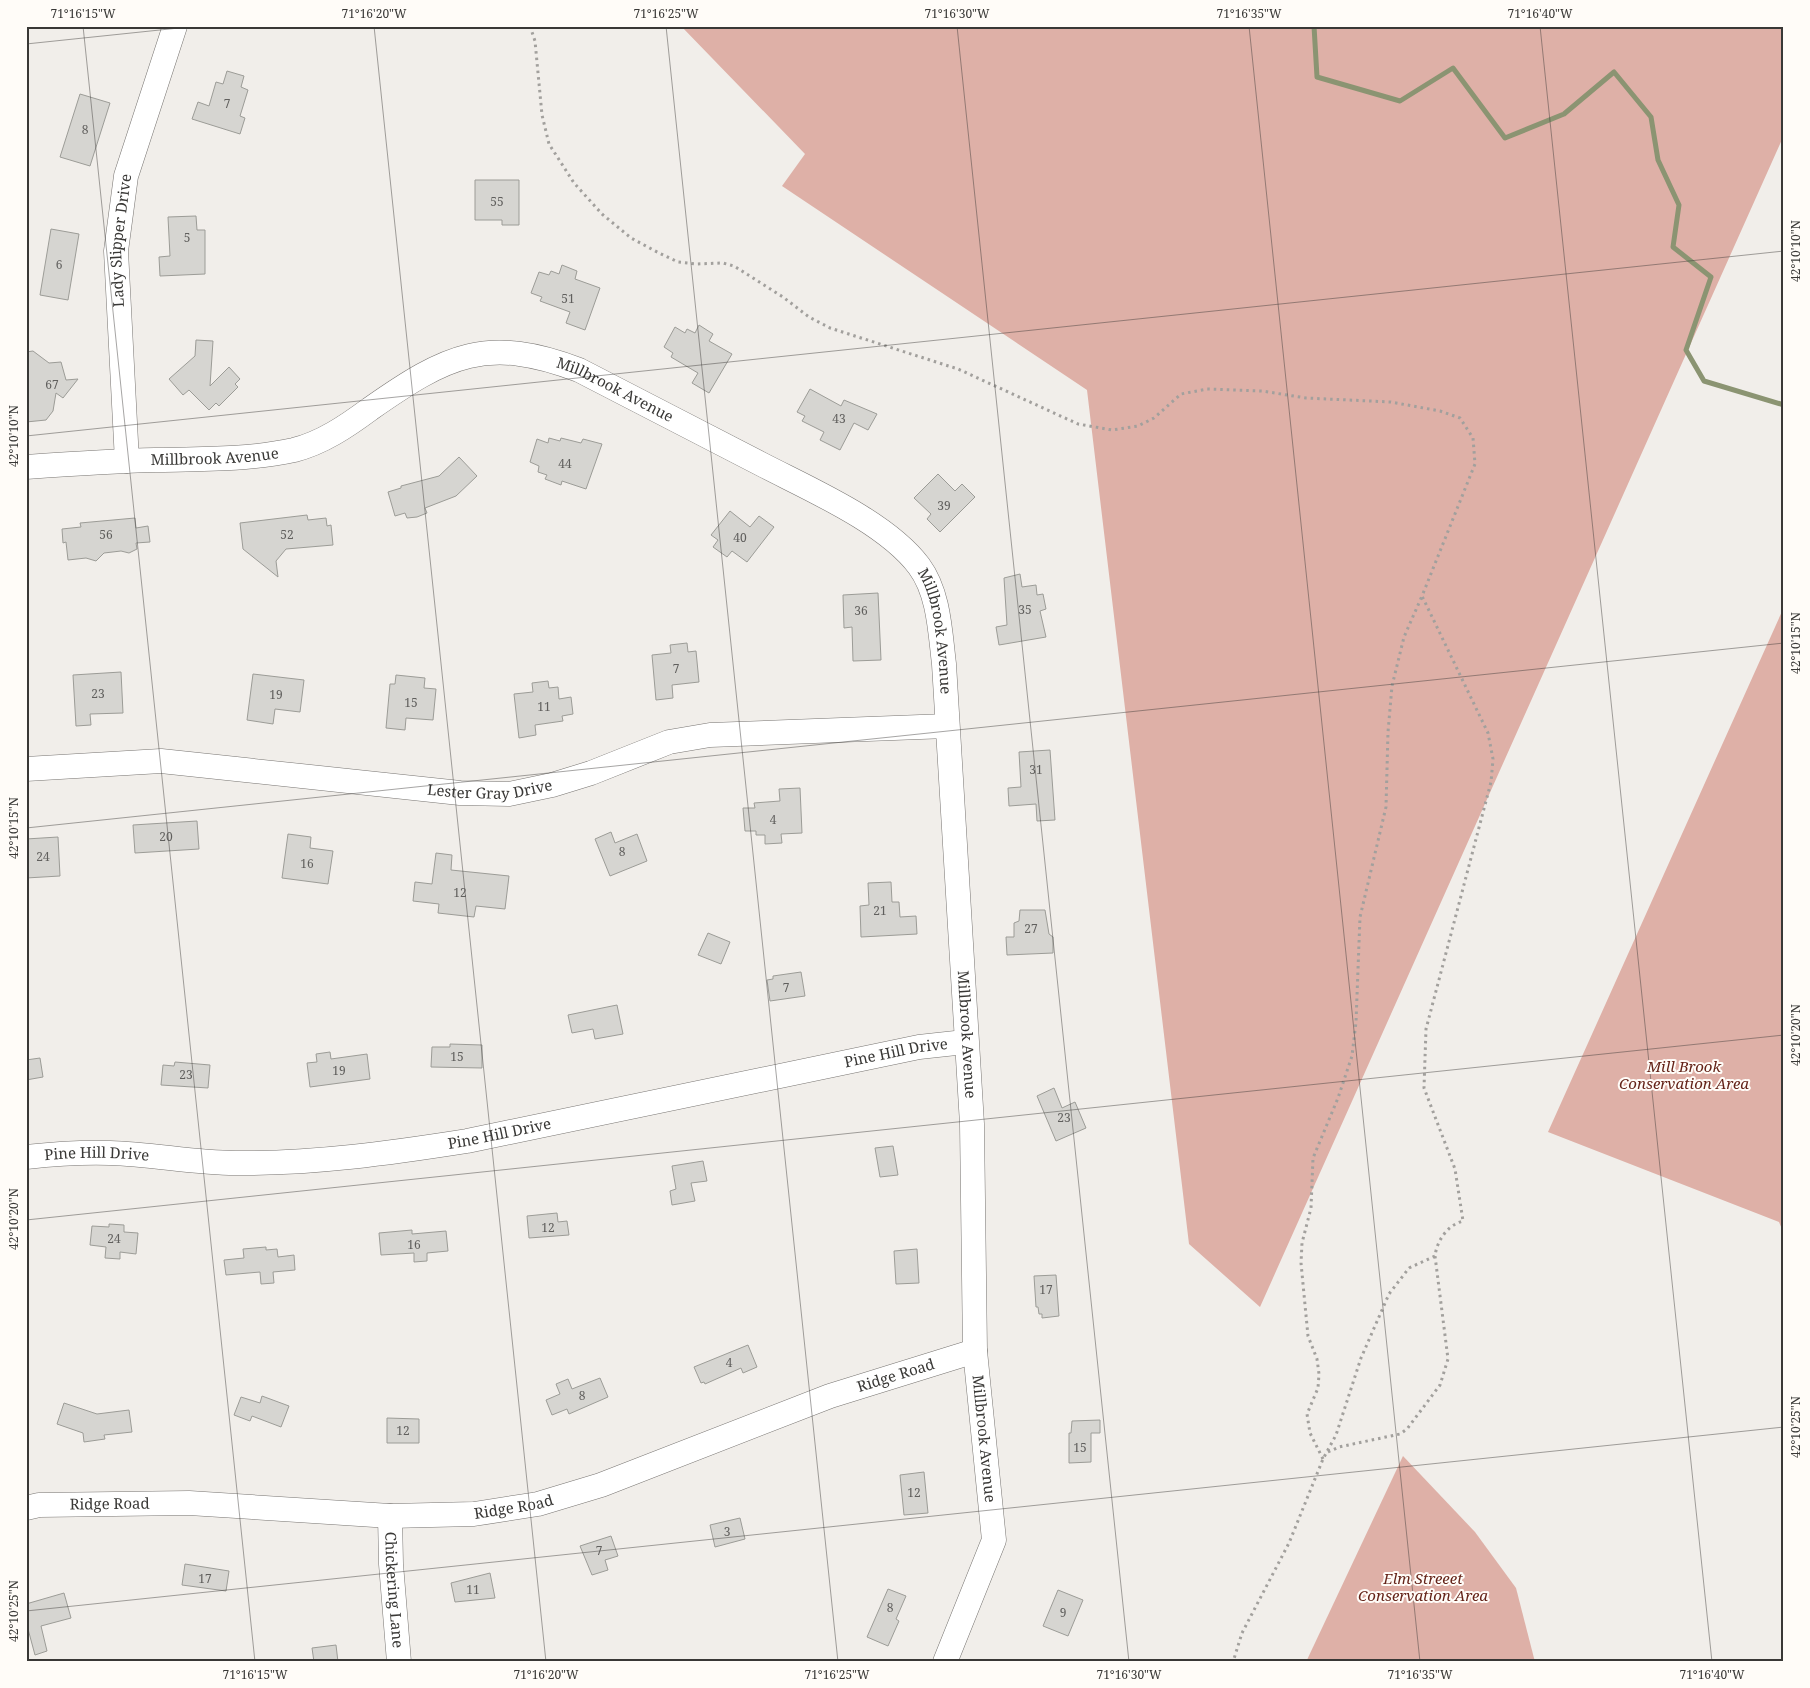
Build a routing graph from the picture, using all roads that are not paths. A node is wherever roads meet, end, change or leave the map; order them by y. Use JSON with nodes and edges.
{"nodes":[{"id":1,"x":174,"y":26,"type":"edge"},
{"id":2,"x":127,"y":461,"type":"junction"},
{"id":3,"x":26,"y":467,"type":"edge"},
{"id":4,"x":947,"y":726,"type":"junction"},
{"id":5,"x":26,"y":769,"type":"edge"},
{"id":6,"x":965,"y":1042,"type":"junction"},
{"id":7,"x":26,"y":1157,"type":"edge"},
{"id":8,"x":975,"y":1351,"type":"junction"},
{"id":9,"x":26,"y":1508,"type":"edge"},
{"id":10,"x":390,"y":1516,"type":"junction"},
{"id":11,"x":399,"y":1662,"type":"edge"},
{"id":12,"x":945,"y":1662,"type":"edge"}],
"edges":[{"from":1,"to":2,"type":"street","name":"Lady Slipper Drive"},
{"from":2,"to":3,"type":"street","name":"Millbrook Avenue"},
{"from":2,"to":4,"type":"street","name":"Millbrook Avenue"},
{"from":4,"to":5,"type":"street","name":"Lester Gray Drive"},
{"from":4,"to":6,"type":"street","name":"Millbrook Avenue"},
{"from":6,"to":7,"type":"street","name":"Pine Hill Drive"},
{"from":6,"to":8,"type":"street","name":"Millbrook Avenue"},
{"from":8,"to":10,"type":"street","name":"Ridge Road"},
{"from":8,"to":12,"type":"street","name":"Millbrook Avenue"},
{"from":9,"to":10,"type":"street","name":"Ridge Road"},
{"from":10,"to":11,"type":"street","name":"Chickering Lane"}]}
